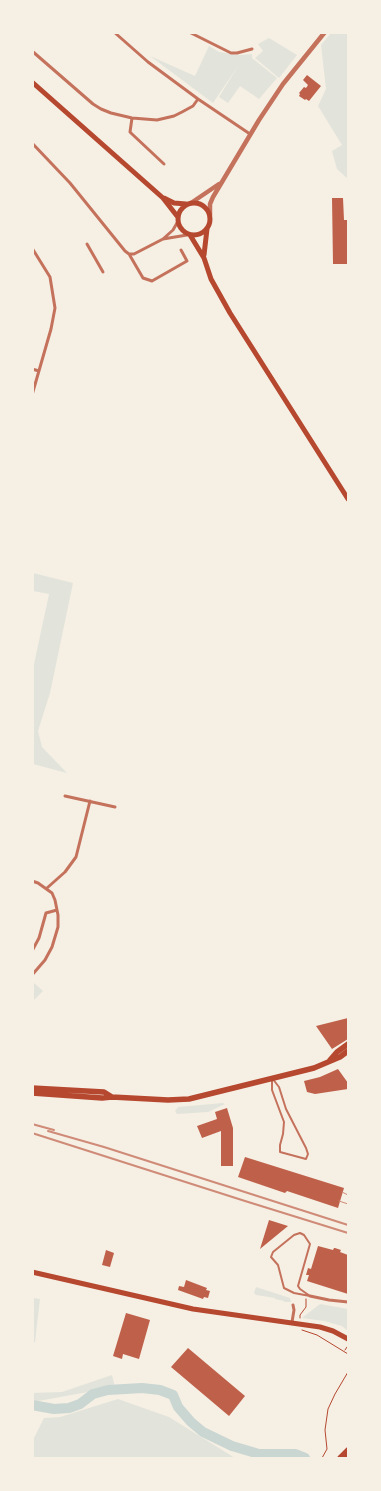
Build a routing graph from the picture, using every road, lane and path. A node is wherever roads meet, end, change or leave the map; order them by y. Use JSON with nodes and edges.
{"nodes":[{"id":1,"x":114,"y":32,"type":"edge"},
{"id":2,"x":189,"y":32,"type":"edge"},
{"id":3,"x":325,"y":32,"type":"edge"},
{"id":4,"x":252,"y":49,"type":"dead end"},
{"id":5,"x":32,"y":51,"type":"edge"},
{"id":6,"x":32,"y":82,"type":"edge"},
{"id":7,"x":198,"y":99,"type":"junction"},
{"id":8,"x":132,"y":118,"type":"junction"},
{"id":9,"x":250,"y":134,"type":"junction"},
{"id":10,"x":32,"y":144,"type":"edge"},
{"id":11,"x":164,"y":164,"type":"dead end"},
{"id":12,"x":222,"y":181,"type":"junction"},
{"id":13,"x":163,"y":198,"type":"junction"},
{"id":14,"x":189,"y":203,"type":"junction"},
{"id":15,"x":210,"y":215,"type":"junction"},
{"id":16,"x":177,"y":220,"type":"junction"},
{"id":17,"x":207,"y":229,"type":"junction"},
{"id":18,"x":189,"y":235,"type":"junction"},
{"id":19,"x":163,"y":239,"type":"junction"},
{"id":20,"x":87,"y":244,"type":"dead end"},
{"id":21,"x":32,"y":248,"type":"edge"},
{"id":22,"x":181,"y":250,"type":"dead end"},
{"id":23,"x":129,"y":254,"type":"junction"},
{"id":24,"x":204,"y":258,"type":"junction"},
{"id":25,"x":103,"y":272,"type":"dead end"},
{"id":26,"x":32,"y":369,"type":"edge"},
{"id":27,"x":39,"y":372,"type":"junction"},
{"id":28,"x":32,"y":394,"type":"edge"},
{"id":29,"x":348,"y":498,"type":"edge"},
{"id":30,"x":65,"y":796,"type":"dead end"},
{"id":31,"x":90,"y":801,"type":"junction"},
{"id":32,"x":115,"y":807,"type":"dead end"},
{"id":33,"x":32,"y":881,"type":"edge"},
{"id":34,"x":47,"y":888,"type":"junction"},
{"id":35,"x":57,"y":910,"type":"junction"},
{"id":36,"x":32,"y":951,"type":"edge"},
{"id":37,"x":32,"y":975,"type":"edge"},
{"id":38,"x":348,"y":1044,"type":"edge"},
{"id":39,"x":348,"y":1051,"type":"edge"},
{"id":40,"x":329,"y":1061,"type":"junction"},
{"id":41,"x":272,"y":1078,"type":"junction"},
{"id":42,"x":32,"y":1088,"type":"edge"},
{"id":43,"x":32,"y":1093,"type":"edge"},
{"id":44,"x":112,"y":1097,"type":"junction"},
{"id":45,"x":32,"y":1272,"type":"edge"},
{"id":46,"x":310,"y":1296,"type":"junction"},
{"id":47,"x":306,"y":1299,"type":"dead end"},
{"id":48,"x":348,"y":1302,"type":"edge"},
{"id":49,"x":293,"y":1305,"type":"dead end"},
{"id":50,"x":300,"y":1319,"type":"dead end"},
{"id":51,"x":292,"y":1322,"type":"junction"},
{"id":52,"x":300,"y":1329,"type":"dead end"},
{"id":53,"x":348,"y":1339,"type":"edge"},
{"id":54,"x":347,"y":1347,"type":"dead end"},
{"id":55,"x":344,"y":1351,"type":"junction"},
{"id":56,"x":348,"y":1354,"type":"edge"},
{"id":57,"x":348,"y":1372,"type":"edge"},
{"id":58,"x":348,"y":1450,"type":"edge"},
{"id":59,"x":322,"y":1458,"type":"edge"},
{"id":60,"x":340,"y":1458,"type":"edge"}],
"edges":[{"from":1,"to":7,"type":"street"},
{"from":2,"to":4,"type":"street"},
{"from":3,"to":9,"type":"street"},
{"from":5,"to":8,"type":"street"},
{"from":6,"to":13,"type":"main road"},
{"from":7,"to":8,"type":"street"},
{"from":7,"to":9,"type":"street"},
{"from":8,"to":11,"type":"street"},
{"from":9,"to":12,"type":"street"},
{"from":10,"to":23,"type":"street"},
{"from":12,"to":14,"type":"street"},
{"from":12,"to":15,"type":"street"},
{"from":13,"to":14,"type":"main road"},
{"from":13,"to":16,"type":"main road"},
{"from":14,"to":15,"type":"main road"},
{"from":14,"to":16,"type":"main road"},
{"from":15,"to":17,"type":"main road"},
{"from":16,"to":18,"type":"main road"},
{"from":16,"to":19,"type":"street"},
{"from":17,"to":18,"type":"main road"},
{"from":17,"to":24,"type":"main road"},
{"from":18,"to":19,"type":"street"},
{"from":18,"to":24,"type":"main road"},
{"from":19,"to":23,"type":"street"},
{"from":20,"to":25,"type":"street"},
{"from":21,"to":27,"type":"street"},
{"from":22,"to":23,"type":"street"},
{"from":24,"to":29,"type":"main road"},
{"from":26,"to":27,"type":"street"},
{"from":27,"to":28,"type":"street"},
{"from":30,"to":31,"type":"street"},
{"from":31,"to":32,"type":"street"},
{"from":31,"to":34,"type":"street"},
{"from":33,"to":34,"type":"street"},
{"from":34,"to":35,"type":"street"},
{"from":35,"to":36,"type":"street"},
{"from":35,"to":37,"type":"street"},
{"from":38,"to":40,"type":"highway"},
{"from":39,"to":40,"type":"highway"},
{"from":40,"to":41,"type":"highway"},
{"from":41,"to":41,"type":"lane"},
{"from":41,"to":44,"type":"highway"},
{"from":42,"to":44,"type":"highway"},
{"from":43,"to":44,"type":"highway"},
{"from":45,"to":51,"type":"main road"},
{"from":46,"to":46,"type":"lane"},
{"from":46,"to":48,"type":"street"},
{"from":47,"to":50,"type":"path"},
{"from":49,"to":51,"type":"street"},
{"from":51,"to":53,"type":"main road"},
{"from":52,"to":55,"type":"path"},
{"from":54,"to":55,"type":"path"},
{"from":55,"to":56,"type":"path"},
{"from":57,"to":59,"type":"path"},
{"from":58,"to":60,"type":"highway"}]}
